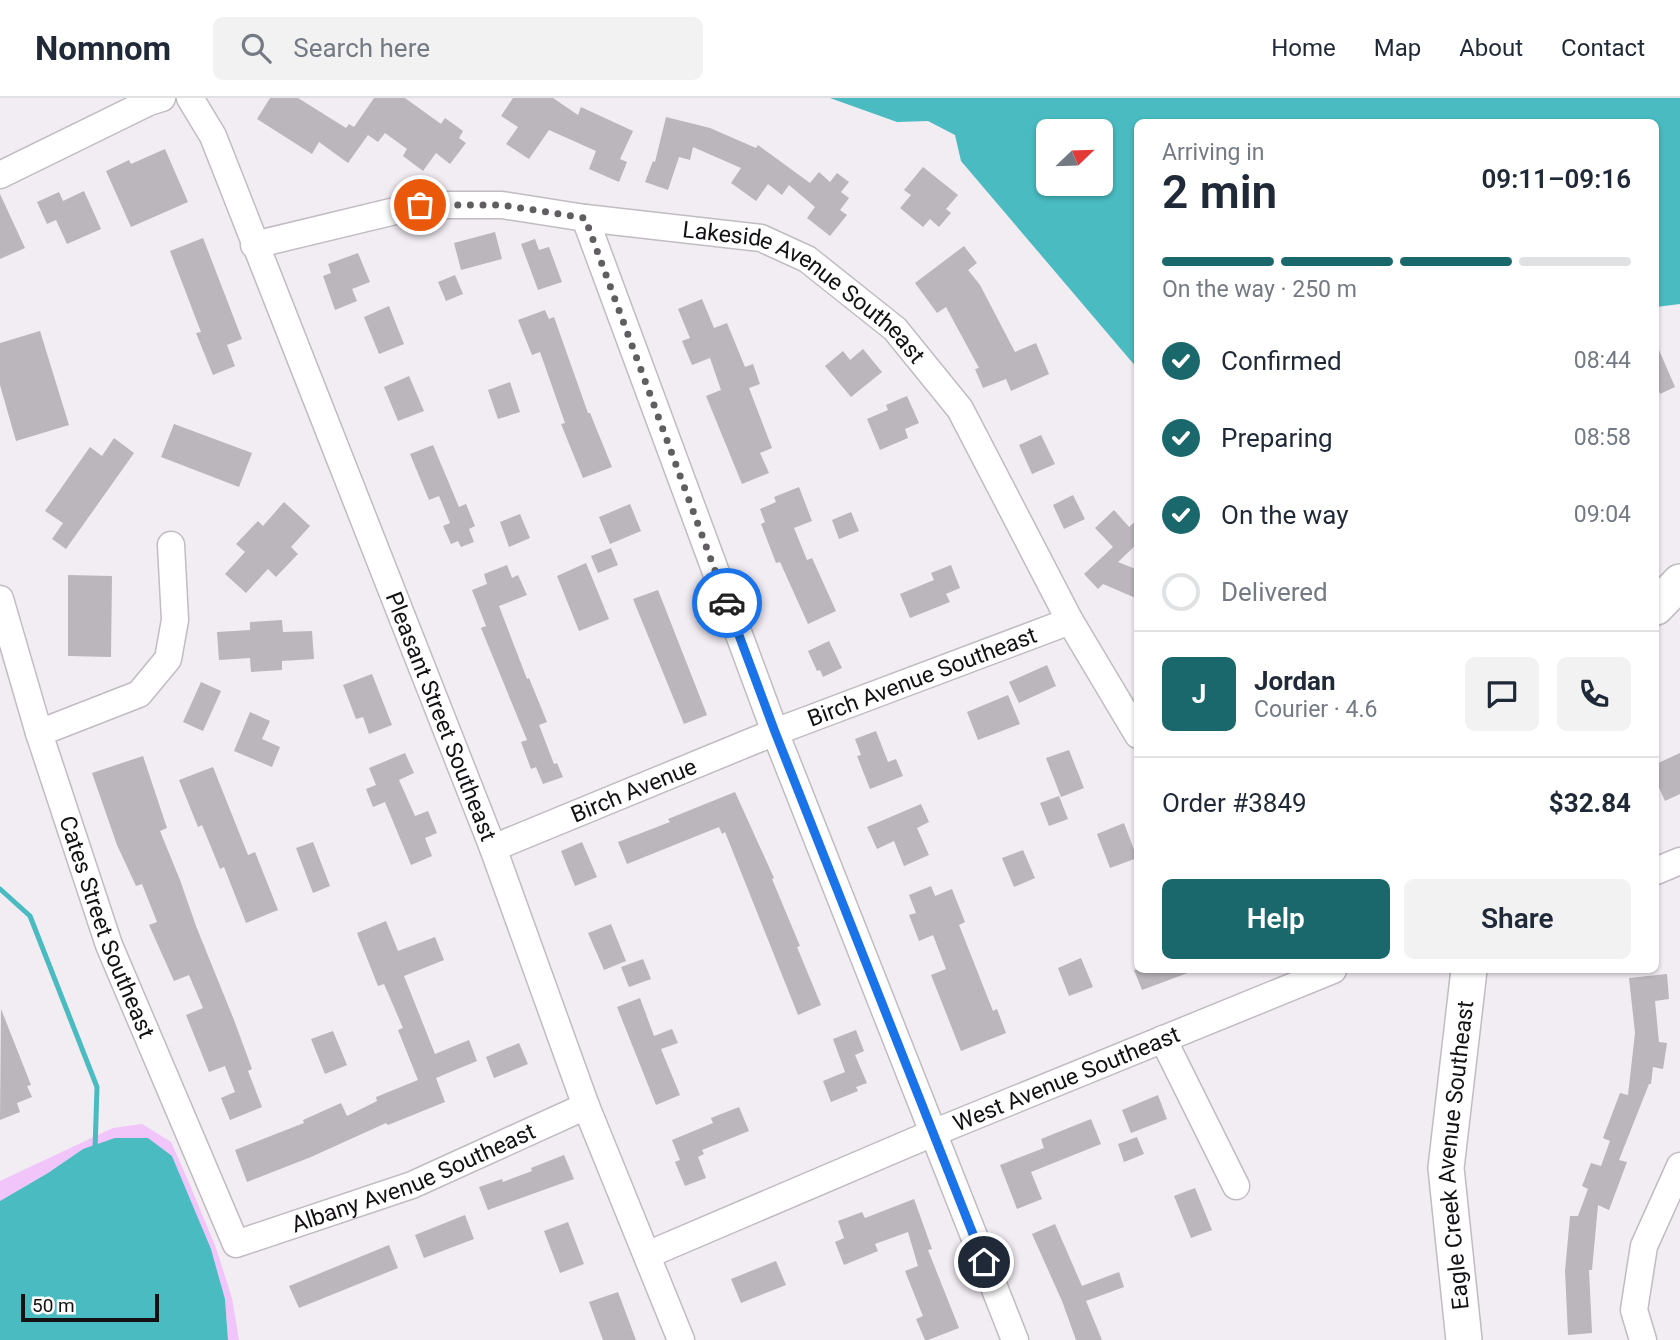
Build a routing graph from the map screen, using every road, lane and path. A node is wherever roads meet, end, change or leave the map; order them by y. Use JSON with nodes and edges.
{"nodes":[{"id":1,"x":162,"y":98,"type":"edge"},
{"id":2,"x":190,"y":98,"type":"edge"},
{"id":3,"x":0,"y":175,"type":"edge"},
{"id":4,"x":585,"y":218,"type":"junction"},
{"id":5,"x":254,"y":245,"type":"junction"},
{"id":6,"x":171,"y":545,"type":"dead end"},
{"id":7,"x":1680,"y":582,"type":"edge"},
{"id":8,"x":0,"y":600,"type":"edge"},
{"id":9,"x":1659,"y":604,"type":"edge"},
{"id":10,"x":1070,"y":621,"type":"junction"},
{"id":11,"x":1134,"y":728,"type":"edge"},
{"id":12,"x":775,"y":732,"type":"junction"},
{"id":13,"x":39,"y":733,"type":"junction"},
{"id":14,"x":493,"y":848,"type":"junction"},
{"id":15,"x":1680,"y":861,"type":"edge"},
{"id":16,"x":1659,"y":870,"type":"edge"},
{"id":17,"x":1326,"y":973,"type":"edge"},
{"id":18,"x":1469,"y":973,"type":"edge"},
{"id":19,"x":1163,"y":1039,"type":"junction"},
{"id":20,"x":586,"y":1106,"type":"junction"},
{"id":21,"x":933,"y":1133,"type":"junction"},
{"id":22,"x":1680,"y":1166,"type":"edge"},
{"id":23,"x":1236,"y":1186,"type":"dead end"},
{"id":24,"x":236,"y":1244,"type":"joint"},
{"id":25,"x":646,"y":1255,"type":"junction"},
{"id":26,"x":681,"y":1340,"type":"edge"},
{"id":27,"x":1015,"y":1340,"type":"edge"},
{"id":28,"x":1464,"y":1340,"type":"edge"},
{"id":29,"x":1643,"y":1340,"type":"edge"}],
"edges":[{"from":1,"to":3,"type":"street"},
{"from":2,"to":5,"type":"street","name":"Pleasant Street Southeast"},
{"from":4,"to":5,"type":"street","name":"Lakeside Avenue Southeast"},
{"from":4,"to":10,"type":"street","name":"Lakeside Avenue Southeast"},
{"from":4,"to":12,"type":"street"},
{"from":5,"to":14,"type":"street","name":"Pleasant Street Southeast"},
{"from":6,"to":13,"type":"street"},
{"from":7,"to":9,"type":"main road"},
{"from":8,"to":13,"type":"street","name":"Cates Street Southeast"},
{"from":10,"to":11,"type":"street","name":"Lakeside Avenue Southeast"},
{"from":10,"to":12,"type":"street","name":"Birch Avenue Southeast"},
{"from":12,"to":14,"type":"street","name":"Birch Avenue"},
{"from":12,"to":21,"type":"street"},
{"from":13,"to":24,"type":"street","name":"Cates Street Southeast"},
{"from":14,"to":20,"type":"street","name":"Pleasant Street Southeast"},
{"from":15,"to":16,"type":"street"},
{"from":17,"to":19,"type":"street","name":"West Avenue Southeast"},
{"from":18,"to":28,"type":"main road","name":"Eagle Creek Avenue Southeast"},
{"from":19,"to":21,"type":"street","name":"West Avenue Southeast"},
{"from":19,"to":23,"type":"street"},
{"from":20,"to":24,"type":"street","name":"Albany Avenue Southeast"},
{"from":20,"to":25,"type":"street","name":"Pleasant Street Southeast"},
{"from":21,"to":25,"type":"street","name":"West Avenue Southeast"},
{"from":21,"to":27,"type":"street"},
{"from":22,"to":29,"type":"street"},
{"from":25,"to":26,"type":"street","name":"Pleasant Street Southeast"}]}
